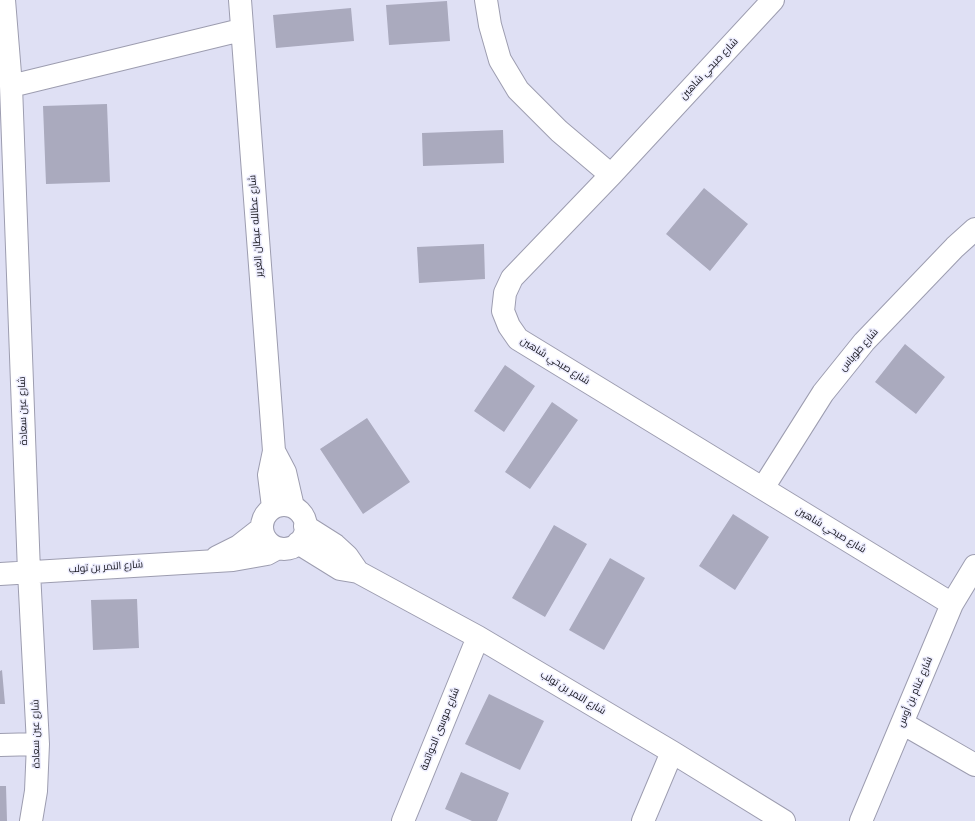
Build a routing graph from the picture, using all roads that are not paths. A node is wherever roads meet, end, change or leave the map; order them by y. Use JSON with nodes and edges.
{"nodes":[{"id":1,"x":4,"y":0,"type":"edge"},
{"id":2,"x":240,"y":0,"type":"edge"},
{"id":3,"x":486,"y":0,"type":"edge"},
{"id":4,"x":773,"y":0,"type":"edge"},
{"id":5,"x":241,"y":30,"type":"junction"},
{"id":6,"x":11,"y":86,"type":"junction"},
{"id":7,"x":611,"y":175,"type":"junction"},
{"id":8,"x":975,"y":229,"type":"edge"},
{"id":9,"x":763,"y":488,"type":"junction"},
{"id":10,"x":283,"y":507,"type":"junction"},
{"id":11,"x":262,"y":528,"type":"junction"},
{"id":12,"x":294,"y":539,"type":"junction"},
{"id":13,"x":211,"y":560,"type":"junction"},
{"id":14,"x":975,"y":566,"type":"edge"},
{"id":15,"x":29,"y":572,"type":"junction"},
{"id":16,"x":0,"y":574,"type":"edge"},
{"id":17,"x":952,"y":604,"type":"junction"},
{"id":18,"x":478,"y":637,"type":"junction"},
{"id":19,"x":902,"y":723,"type":"junction"},
{"id":20,"x":38,"y":744,"type":"junction"},
{"id":21,"x":0,"y":745,"type":"edge"},
{"id":22,"x":672,"y":752,"type":"junction"},
{"id":23,"x":975,"y":765,"type":"edge"},
{"id":24,"x":31,"y":821,"type":"edge"},
{"id":25,"x":403,"y":821,"type":"edge"},
{"id":26,"x":643,"y":821,"type":"edge"},
{"id":27,"x":784,"y":821,"type":"edge"},
{"id":28,"x":861,"y":821,"type":"edge"}],
"edges":[{"from":1,"to":6,"type":"street","name":"شارع عين سعادة"},
{"from":2,"to":5,"type":"street","name":"شارع عطالله عبطان الغرير"},
{"from":3,"to":7,"type":"street"},
{"from":4,"to":7,"type":"street","name":"شارع صبحي شاهين"},
{"from":5,"to":6,"type":"street"},
{"from":5,"to":10,"type":"street","name":"شارع عطالله عبطان الغرير"},
{"from":6,"to":15,"type":"street","name":"شارع عين سعادة"},
{"from":7,"to":9,"type":"street","name":"شارع صبحي شاهين"},
{"from":8,"to":9,"type":"street","name":"شارع طوباس"},
{"from":9,"to":17,"type":"street","name":"شارع صبحي شاهين"},
{"from":10,"to":11,"type":"street"},
{"from":10,"to":12,"type":"street"},
{"from":11,"to":12,"type":"street"},
{"from":11,"to":13,"type":"street","name":"شارع النمر بن تولب"},
{"from":12,"to":13,"type":"street","name":"شارع النمر بن تولب"},
{"from":12,"to":18,"type":"street","name":"شارع النمر بن تولب"},
{"from":13,"to":15,"type":"street","name":"شارع النمر بن تولب"},
{"from":14,"to":17,"type":"street","name":"شارع غنام بن أوس"},
{"from":15,"to":16,"type":"street","name":"شارع النمر بن تولب"},
{"from":15,"to":20,"type":"street","name":"شارع عين سعادة"},
{"from":17,"to":19,"type":"street","name":"شارع غنام بن أوس"},
{"from":18,"to":22,"type":"street","name":"شارع النمر بن تولب"},
{"from":18,"to":25,"type":"street","name":"شارع موسى الحواتمة"},
{"from":19,"to":23,"type":"street"},
{"from":19,"to":28,"type":"street","name":"شارع غنام بن أوس"},
{"from":20,"to":21,"type":"street"},
{"from":20,"to":24,"type":"street","name":"شارع عين سعادة"},
{"from":22,"to":26,"type":"street"},
{"from":22,"to":27,"type":"street","name":"شارع النمر بن تولب"}]}
